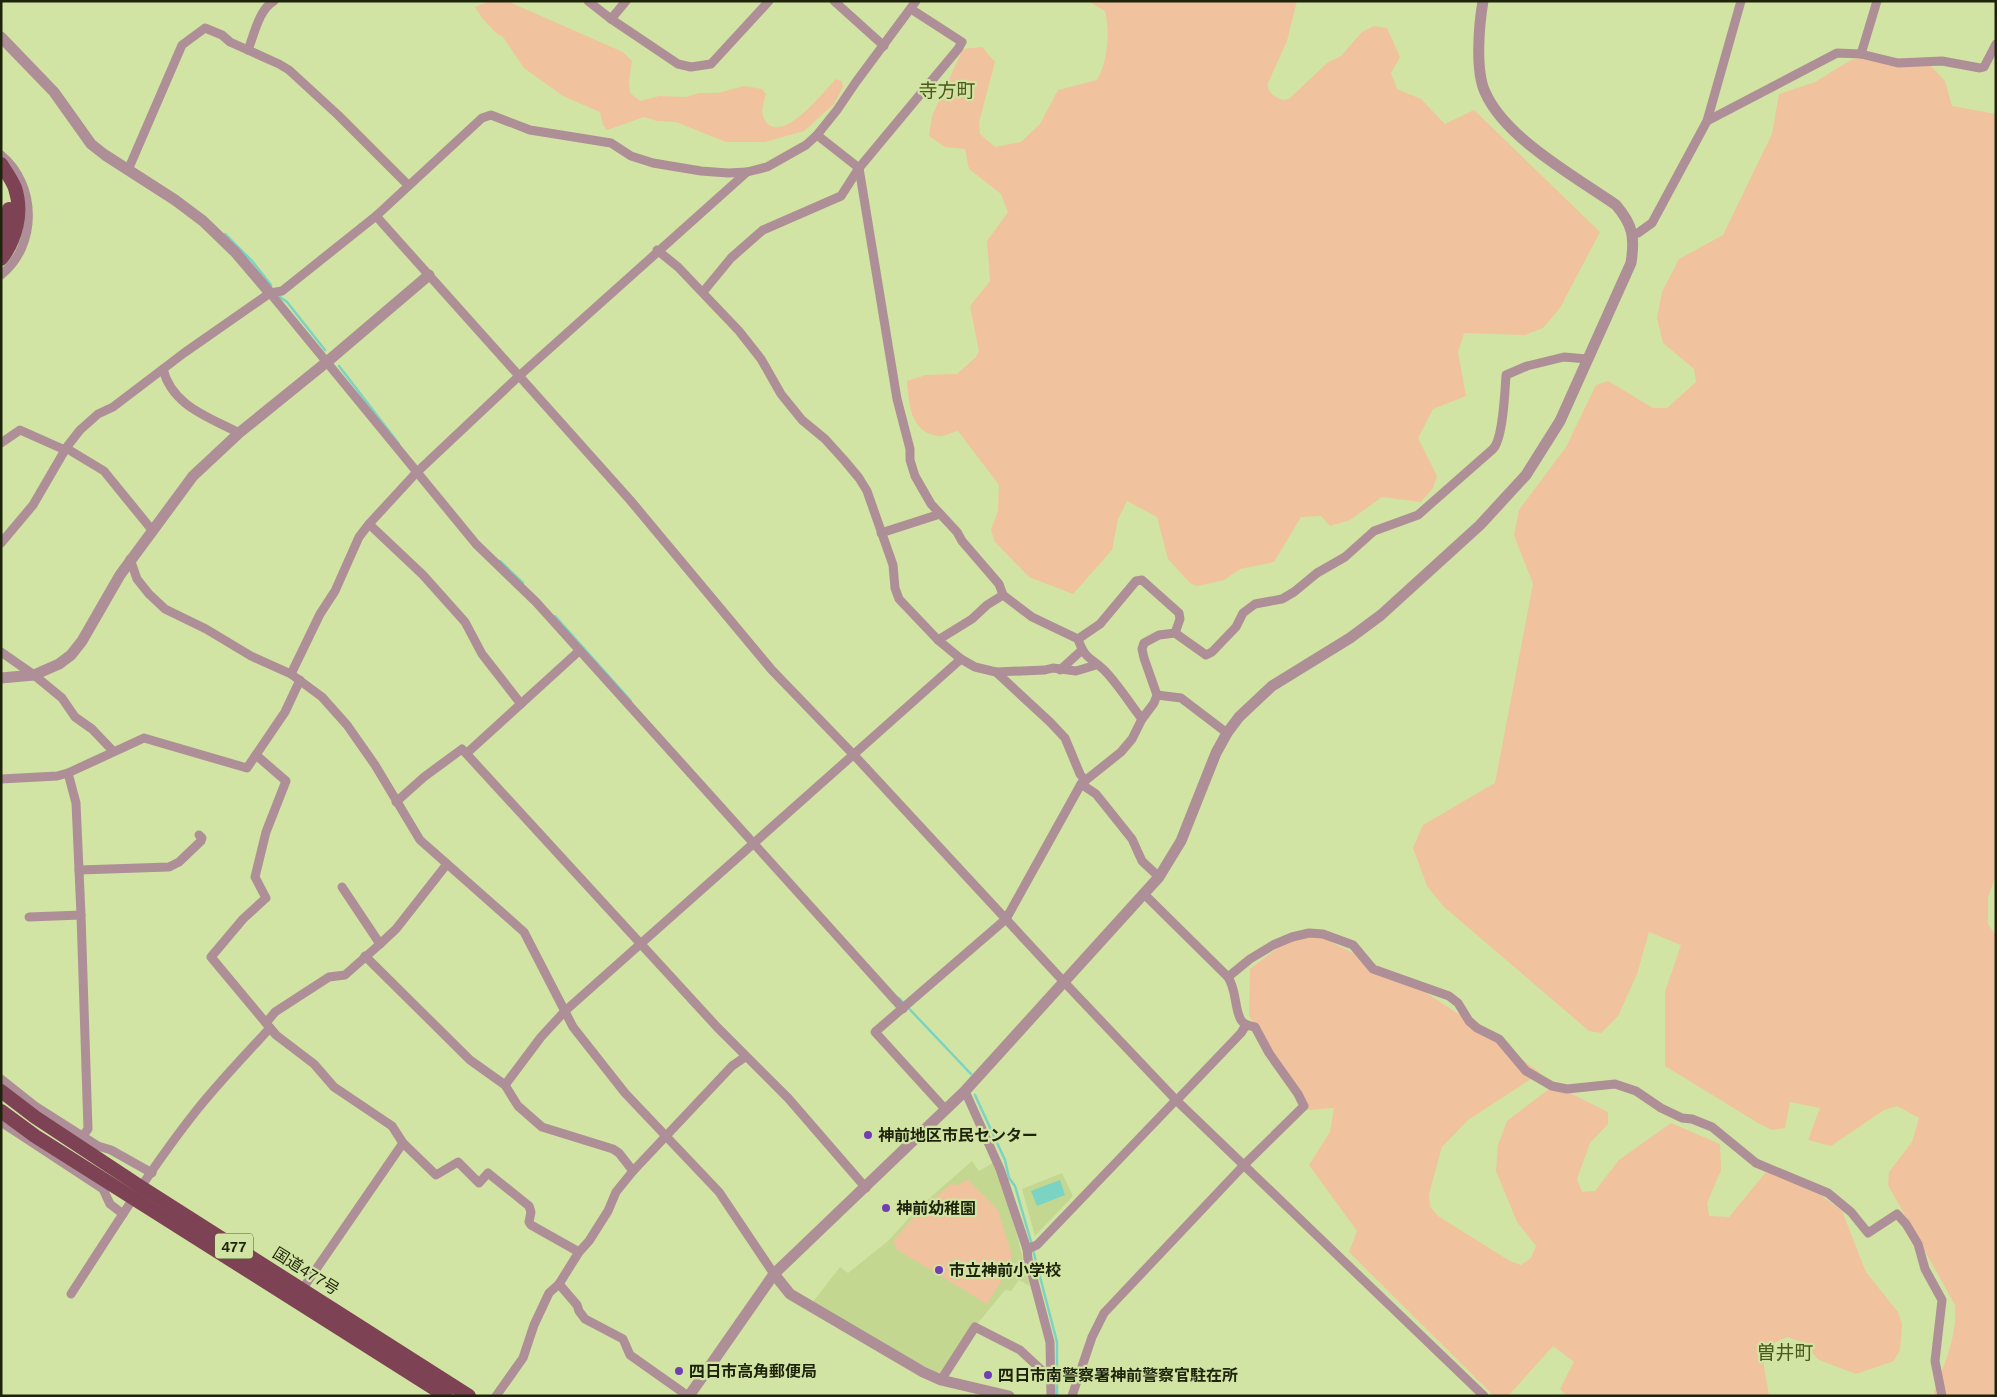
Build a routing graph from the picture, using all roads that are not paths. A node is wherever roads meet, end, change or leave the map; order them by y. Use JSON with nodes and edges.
{"nodes":[{"id":1,"x":274,"y":1,"type":"edge"},
{"id":2,"x":588,"y":1,"type":"edge"},
{"id":3,"x":626,"y":1,"type":"edge"},
{"id":4,"x":768,"y":1,"type":"edge"},
{"id":5,"x":834,"y":1,"type":"edge"},
{"id":6,"x":1483,"y":1,"type":"edge"},
{"id":7,"x":1741,"y":1,"type":"edge"},
{"id":8,"x":1877,"y":1,"type":"edge"},
{"id":9,"x":913,"y":5,"type":"edge"},
{"id":10,"x":611,"y":19,"type":"junction"},
{"id":11,"x":1,"y":37,"type":"edge"},
{"id":12,"x":1996,"y":44,"type":"edge"},
{"id":13,"x":884,"y":46,"type":"junction"},
{"id":14,"x":248,"y":50,"type":"junction"},
{"id":15,"x":1861,"y":54,"type":"junction"},
{"id":16,"x":1707,"y":121,"type":"junction"},
{"id":17,"x":817,"y":135,"type":"junction"},
{"id":18,"x":1,"y":155,"type":"edge"},
{"id":19,"x":1,"y":164,"type":"edge"},
{"id":20,"x":859,"y":168,"type":"junction"},
{"id":21,"x":128,"y":170,"type":"junction"},
{"id":22,"x":747,"y":172,"type":"junction"},
{"id":23,"x":1,"y":184,"type":"edge"},
{"id":24,"x":408,"y":185,"type":"junction"},
{"id":25,"x":376,"y":216,"type":"junction"},
{"id":26,"x":1633,"y":233,"type":"junction"},
{"id":27,"x":1,"y":240,"type":"edge"},
{"id":28,"x":658,"y":250,"type":"junction"},
{"id":29,"x":1,"y":259,"type":"edge"},
{"id":30,"x":1,"y":275,"type":"edge"},
{"id":31,"x":429,"y":275,"type":"junction"},
{"id":32,"x":703,"y":292,"type":"junction"},
{"id":33,"x":270,"y":293,"type":"junction"},
{"id":34,"x":1587,"y":359,"type":"junction"},
{"id":35,"x":328,"y":361,"type":"junction"},
{"id":36,"x":163,"y":370,"type":"junction"},
{"id":37,"x":519,"y":376,"type":"junction"},
{"id":38,"x":239,"y":433,"type":"junction"},
{"id":39,"x":1,"y":443,"type":"edge"},
{"id":40,"x":66,"y":449,"type":"junction"},
{"id":41,"x":416,"y":473,"type":"junction"},
{"id":42,"x":940,"y":514,"type":"junction"},
{"id":43,"x":369,"y":524,"type":"junction"},
{"id":44,"x":152,"y":530,"type":"junction"},
{"id":45,"x":881,"y":533,"type":"junction"},
{"id":46,"x":1,"y":543,"type":"edge"},
{"id":47,"x":130,"y":560,"type":"junction"},
{"id":48,"x":1003,"y":595,"type":"junction"},
{"id":49,"x":1175,"y":633,"type":"junction"},
{"id":50,"x":1078,"y":639,"type":"junction"},
{"id":51,"x":938,"y":640,"type":"junction"},
{"id":52,"x":1082,"y":650,"type":"junction"},
{"id":53,"x":579,"y":651,"type":"junction"},
{"id":54,"x":1,"y":652,"type":"edge"},
{"id":55,"x":961,"y":659,"type":"junction"},
{"id":56,"x":1096,"y":665,"type":"junction"},
{"id":57,"x":1060,"y":670,"type":"junction"},
{"id":58,"x":996,"y":672,"type":"junction"},
{"id":59,"x":291,"y":674,"type":"junction"},
{"id":60,"x":34,"y":675,"type":"junction"},
{"id":61,"x":1,"y":678,"type":"edge"},
{"id":62,"x":300,"y":680,"type":"junction"},
{"id":63,"x":1157,"y":695,"type":"junction"},
{"id":64,"x":521,"y":704,"type":"junction"},
{"id":65,"x":1142,"y":719,"type":"junction"},
{"id":66,"x":1227,"y":733,"type":"junction"},
{"id":67,"x":112,"y":751,"type":"junction"},
{"id":68,"x":467,"y":753,"type":"junction"},
{"id":69,"x":256,"y":755,"type":"junction"},
{"id":70,"x":854,"y":755,"type":"junction"},
{"id":71,"x":68,"y":773,"type":"junction"},
{"id":72,"x":1,"y":779,"type":"edge"},
{"id":73,"x":1083,"y":782,"type":"junction"},
{"id":74,"x":396,"y":802,"type":"junction"},
{"id":75,"x":199,"y":835,"type":"dead end"},
{"id":76,"x":755,"y":843,"type":"junction"},
{"id":77,"x":447,"y":864,"type":"junction"},
{"id":78,"x":79,"y":870,"type":"junction"},
{"id":79,"x":1159,"y":877,"type":"junction"},
{"id":80,"x":342,"y":887,"type":"dead end"},
{"id":81,"x":1144,"y":894,"type":"junction"},
{"id":82,"x":81,"y":915,"type":"junction"},
{"id":83,"x":29,"y":917,"type":"dead end"},
{"id":84,"x":1006,"y":919,"type":"junction"},
{"id":85,"x":380,"y":944,"type":"junction"},
{"id":86,"x":640,"y":945,"type":"junction"},
{"id":87,"x":365,"y":956,"type":"junction"},
{"id":88,"x":1228,"y":977,"type":"junction"},
{"id":89,"x":1065,"y":983,"type":"junction"},
{"id":90,"x":905,"y":1006,"type":"junction"},
{"id":91,"x":565,"y":1011,"type":"junction"},
{"id":92,"x":1246,"y":1024,"type":"junction"},
{"id":93,"x":268,"y":1026,"type":"junction"},
{"id":94,"x":745,"y":1057,"type":"junction"},
{"id":95,"x":1,"y":1079,"type":"edge"},
{"id":96,"x":504,"y":1085,"type":"junction"},
{"id":97,"x":1,"y":1091,"type":"edge"},
{"id":98,"x":965,"y":1091,"type":"junction"},
{"id":99,"x":1177,"y":1100,"type":"junction"},
{"id":100,"x":946,"y":1110,"type":"junction"},
{"id":101,"x":1,"y":1111,"type":"edge"},
{"id":102,"x":1,"y":1122,"type":"edge"},
{"id":103,"x":666,"y":1135,"type":"junction"},
{"id":104,"x":80,"y":1141,"type":"junction"},
{"id":105,"x":403,"y":1143,"type":"junction"},
{"id":106,"x":1244,"y":1165,"type":"junction"},
{"id":107,"x":633,"y":1171,"type":"junction"},
{"id":108,"x":152,"y":1173,"type":"junction"},
{"id":109,"x":866,"y":1188,"type":"junction"},
{"id":110,"x":137,"y":1193,"type":"junction"},
{"id":111,"x":123,"y":1214,"type":"junction"},
{"id":112,"x":1027,"y":1249,"type":"junction"},
{"id":113,"x":579,"y":1252,"type":"junction"},
{"id":114,"x":774,"y":1274,"type":"junction"},
{"id":115,"x":559,"y":1284,"type":"junction"},
{"id":116,"x":70,"y":1294,"type":"dead end"},
{"id":117,"x":298,"y":1295,"type":"junction"},
{"id":118,"x":1050,"y":1378,"type":"junction"},
{"id":119,"x":941,"y":1380,"type":"junction"},
{"id":120,"x":446,"y":1396,"type":"edge"},
{"id":121,"x":469,"y":1396,"type":"edge"},
{"id":122,"x":496,"y":1396,"type":"edge"},
{"id":123,"x":688,"y":1396,"type":"edge"},
{"id":124,"x":1008,"y":1396,"type":"edge"},
{"id":125,"x":1051,"y":1396,"type":"edge"},
{"id":126,"x":1072,"y":1396,"type":"edge"},
{"id":127,"x":1484,"y":1396,"type":"edge"},
{"id":128,"x":1942,"y":1396,"type":"edge"}],
"edges":[{"from":1,"to":14,"type":"street"},
{"from":2,"to":10,"type":"street"},
{"from":3,"to":10,"type":"street"},
{"from":4,"to":10,"type":"street"},
{"from":5,"to":13,"type":"street"},
{"from":6,"to":26,"type":"street"},
{"from":7,"to":16,"type":"street"},
{"from":8,"to":15,"type":"street"},
{"from":9,"to":13,"type":"street"},
{"from":9,"to":20,"type":"street"},
{"from":11,"to":21,"type":"street"},
{"from":12,"to":15,"type":"street"},
{"from":13,"to":17,"type":"street"},
{"from":14,"to":21,"type":"street"},
{"from":14,"to":24,"type":"street"},
{"from":15,"to":16,"type":"street"},
{"from":16,"to":26,"type":"street"},
{"from":17,"to":20,"type":"street"},
{"from":17,"to":22,"type":"street"},
{"from":18,"to":30,"type":"street"},
{"from":19,"to":29,"type":"highway"},
{"from":20,"to":32,"type":"street"},
{"from":20,"to":42,"type":"street"},
{"from":21,"to":33,"type":"street"},
{"from":22,"to":24,"type":"street"},
{"from":22,"to":28,"type":"street"},
{"from":23,"to":27,"type":"highway"},
{"from":24,"to":25,"type":"street"},
{"from":25,"to":31,"type":"street"},
{"from":25,"to":33,"type":"street"},
{"from":26,"to":34,"type":"street"},
{"from":28,"to":32,"type":"street"},
{"from":28,"to":37,"type":"street"},
{"from":31,"to":35,"type":"street"},
{"from":31,"to":37,"type":"street"},
{"from":32,"to":45,"type":"street"},
{"from":33,"to":35,"type":"street"},
{"from":33,"to":36,"type":"street"},
{"from":34,"to":49,"type":"street"},
{"from":34,"to":66,"type":"street"},
{"from":35,"to":38,"type":"street"},
{"from":35,"to":41,"type":"street"},
{"from":36,"to":38,"type":"street"},
{"from":36,"to":40,"type":"street"},
{"from":37,"to":41,"type":"street"},
{"from":37,"to":70,"type":"street"},
{"from":38,"to":44,"type":"street"},
{"from":39,"to":40,"type":"street"},
{"from":40,"to":44,"type":"street"},
{"from":40,"to":46,"type":"street"},
{"from":41,"to":43,"type":"street"},
{"from":41,"to":53,"type":"street"},
{"from":42,"to":45,"type":"street"},
{"from":42,"to":48,"type":"street"},
{"from":43,"to":59,"type":"street"},
{"from":43,"to":64,"type":"street"},
{"from":44,"to":47,"type":"street"},
{"from":45,"to":51,"type":"street"},
{"from":47,"to":59,"type":"street"},
{"from":47,"to":60,"type":"street"},
{"from":48,"to":50,"type":"street"},
{"from":48,"to":51,"type":"street"},
{"from":49,"to":50,"type":"street"},
{"from":49,"to":63,"type":"street"},
{"from":50,"to":52,"type":"street"},
{"from":51,"to":55,"type":"street"},
{"from":52,"to":56,"type":"street"},
{"from":52,"to":57,"type":"street"},
{"from":53,"to":64,"type":"street"},
{"from":53,"to":76,"type":"street"},
{"from":54,"to":60,"type":"street"},
{"from":55,"to":58,"type":"street"},
{"from":55,"to":70,"type":"street"},
{"from":56,"to":57,"type":"street"},
{"from":56,"to":65,"type":"street"},
{"from":57,"to":58,"type":"street"},
{"from":58,"to":73,"type":"street"},
{"from":59,"to":62,"type":"street"},
{"from":60,"to":61,"type":"street"},
{"from":60,"to":67,"type":"street"},
{"from":62,"to":69,"type":"street"},
{"from":62,"to":74,"type":"street"},
{"from":63,"to":65,"type":"street"},
{"from":63,"to":66,"type":"street"},
{"from":64,"to":68,"type":"street"},
{"from":65,"to":73,"type":"street"},
{"from":66,"to":79,"type":"street"},
{"from":67,"to":69,"type":"street"},
{"from":67,"to":71,"type":"street"},
{"from":68,"to":74,"type":"street"},
{"from":68,"to":86,"type":"street"},
{"from":69,"to":93,"type":"street"},
{"from":70,"to":76,"type":"street"},
{"from":70,"to":84,"type":"street"},
{"from":71,"to":72,"type":"street"},
{"from":71,"to":78,"type":"street"},
{"from":73,"to":79,"type":"street"},
{"from":73,"to":84,"type":"street"},
{"from":74,"to":77,"type":"street"},
{"from":75,"to":78,"type":"street"},
{"from":76,"to":86,"type":"street"},
{"from":76,"to":90,"type":"street"},
{"from":77,"to":85,"type":"street"},
{"from":77,"to":91,"type":"street"},
{"from":78,"to":82,"type":"street"},
{"from":79,"to":81,"type":"street"},
{"from":80,"to":85,"type":"street"},
{"from":81,"to":88,"type":"street"},
{"from":81,"to":89,"type":"street"},
{"from":82,"to":83,"type":"street"},
{"from":82,"to":104,"type":"street"},
{"from":84,"to":89,"type":"street"},
{"from":84,"to":90,"type":"street"},
{"from":85,"to":87,"type":"street"},
{"from":86,"to":91,"type":"street"},
{"from":86,"to":94,"type":"street"},
{"from":87,"to":93,"type":"street"},
{"from":87,"to":96,"type":"street"},
{"from":88,"to":92,"type":"street"},
{"from":88,"to":128,"type":"street"},
{"from":89,"to":98,"type":"street"},
{"from":89,"to":99,"type":"street"},
{"from":90,"to":100,"type":"street"},
{"from":91,"to":96,"type":"street"},
{"from":91,"to":103,"type":"street"},
{"from":92,"to":99,"type":"street"},
{"from":92,"to":106,"type":"street"},
{"from":93,"to":105,"type":"street"},
{"from":93,"to":108,"type":"street"},
{"from":94,"to":103,"type":"street"},
{"from":94,"to":109,"type":"street"},
{"from":95,"to":104,"type":"street"},
{"from":96,"to":107,"type":"street"},
{"from":97,"to":104,"type":"highway","name":"国道477号","number":"477"},
{"from":98,"to":100,"type":"street"},
{"from":98,"to":112,"type":"street"},
{"from":99,"to":106,"type":"street"},
{"from":99,"to":112,"type":"street"},
{"from":100,"to":109,"type":"street"},
{"from":101,"to":110,"type":"highway","name":"国道477号","number":"477"},
{"from":102,"to":111,"type":"street"},
{"from":103,"to":107,"type":"street"},
{"from":103,"to":114,"type":"street"},
{"from":104,"to":108,"type":"street"},
{"from":104,"to":110,"type":"highway","name":"国道477号","number":"477"},
{"from":105,"to":113,"type":"street"},
{"from":105,"to":117,"type":"street"},
{"from":106,"to":126,"type":"street"},
{"from":106,"to":127,"type":"street"},
{"from":107,"to":113,"type":"street"},
{"from":108,"to":110,"type":"street"},
{"from":109,"to":114,"type":"street"},
{"from":110,"to":111,"type":"street"},
{"from":110,"to":117,"type":"highway","name":"国道477号","number":"477"},
{"from":111,"to":116,"type":"street"},
{"from":112,"to":118,"type":"street"},
{"from":113,"to":115,"type":"street"},
{"from":114,"to":119,"type":"street"},
{"from":114,"to":123,"type":"street"},
{"from":115,"to":122,"type":"street"},
{"from":115,"to":123,"type":"street"},
{"from":117,"to":120,"type":"highway","name":"国道477号","number":"477"},
{"from":117,"to":121,"type":"highway","name":"国道477号","number":"477"},
{"from":118,"to":119,"type":"street"},
{"from":118,"to":125,"type":"street"},
{"from":119,"to":124,"type":"street"}]}
